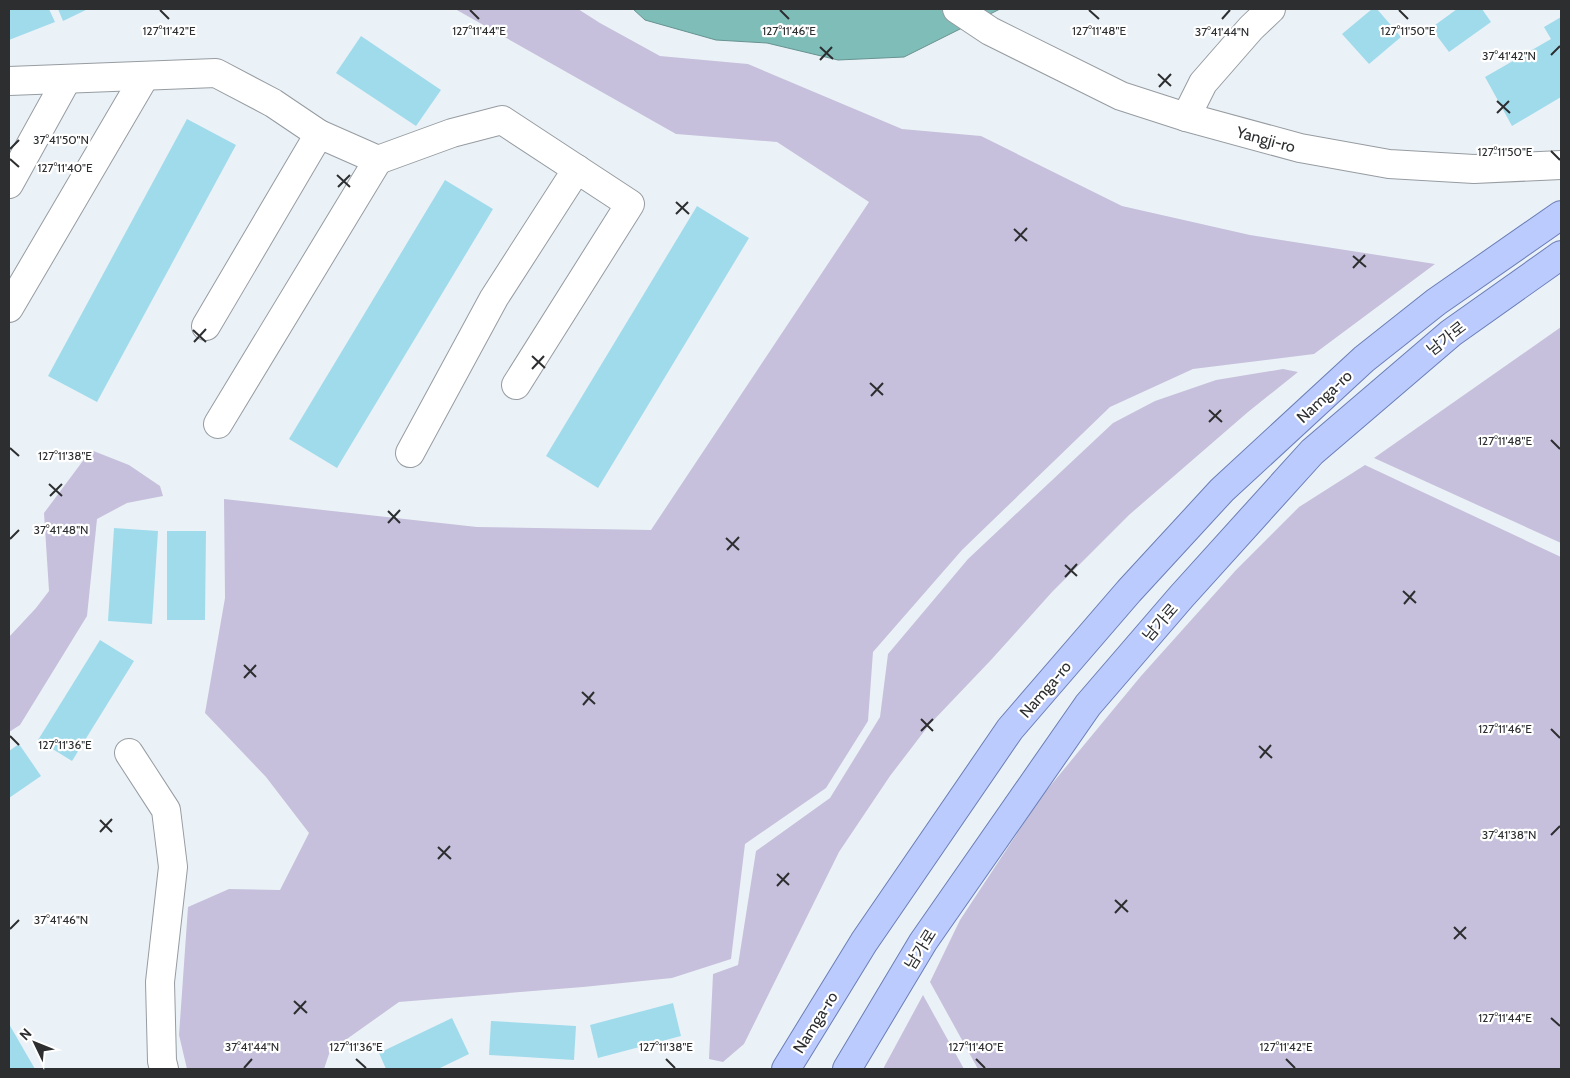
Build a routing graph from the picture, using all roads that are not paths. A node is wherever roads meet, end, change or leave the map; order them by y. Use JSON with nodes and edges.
{"nodes":[{"id":1,"x":957,"y":9,"type":"edge"},
{"id":2,"x":1271,"y":9,"type":"edge"},
{"id":3,"x":145,"y":76,"type":"junction"},
{"id":4,"x":67,"y":79,"type":"junction"},
{"id":5,"x":9,"y":80,"type":"edge"},
{"id":6,"x":1186,"y":117,"type":"junction"},
{"id":7,"x":319,"y":134,"type":"junction"},
{"id":8,"x":378,"y":160,"type":"junction"},
{"id":9,"x":1561,"y":165,"type":"edge"},
{"id":10,"x":577,"y":169,"type":"junction"},
{"id":11,"x":9,"y":184,"type":"edge"},
{"id":12,"x":1561,"y":215,"type":"edge"},
{"id":13,"x":1561,"y":256,"type":"edge"},
{"id":14,"x":9,"y":308,"type":"edge"},
{"id":15,"x":206,"y":326,"type":"dead end"},
{"id":16,"x":516,"y":386,"type":"dead end"},
{"id":17,"x":218,"y":424,"type":"dead end"},
{"id":18,"x":410,"y":453,"type":"dead end"},
{"id":19,"x":129,"y":753,"type":"dead end"},
{"id":20,"x":164,"y":1069,"type":"edge"},
{"id":21,"x":786,"y":1069,"type":"edge"},
{"id":22,"x":847,"y":1069,"type":"edge"}],
"edges":[{"from":1,"to":6,"type":"street","name":"Yangji-ro"},
{"from":2,"to":6,"type":"street"},
{"from":3,"to":4,"type":"street"},
{"from":3,"to":7,"type":"street"},
{"from":3,"to":14,"type":"street"},
{"from":4,"to":5,"type":"street"},
{"from":4,"to":11,"type":"street"},
{"from":6,"to":9,"type":"street","name":"Yangji-ro"},
{"from":7,"to":8,"type":"street"},
{"from":7,"to":15,"type":"street"},
{"from":8,"to":10,"type":"street"},
{"from":8,"to":17,"type":"street"},
{"from":10,"to":16,"type":"street"},
{"from":10,"to":18,"type":"street"},
{"from":12,"to":21,"type":"main road","name":"Namga-ro"},
{"from":13,"to":22,"type":"main road","name":"남가로"},
{"from":19,"to":20,"type":"street"}]}
